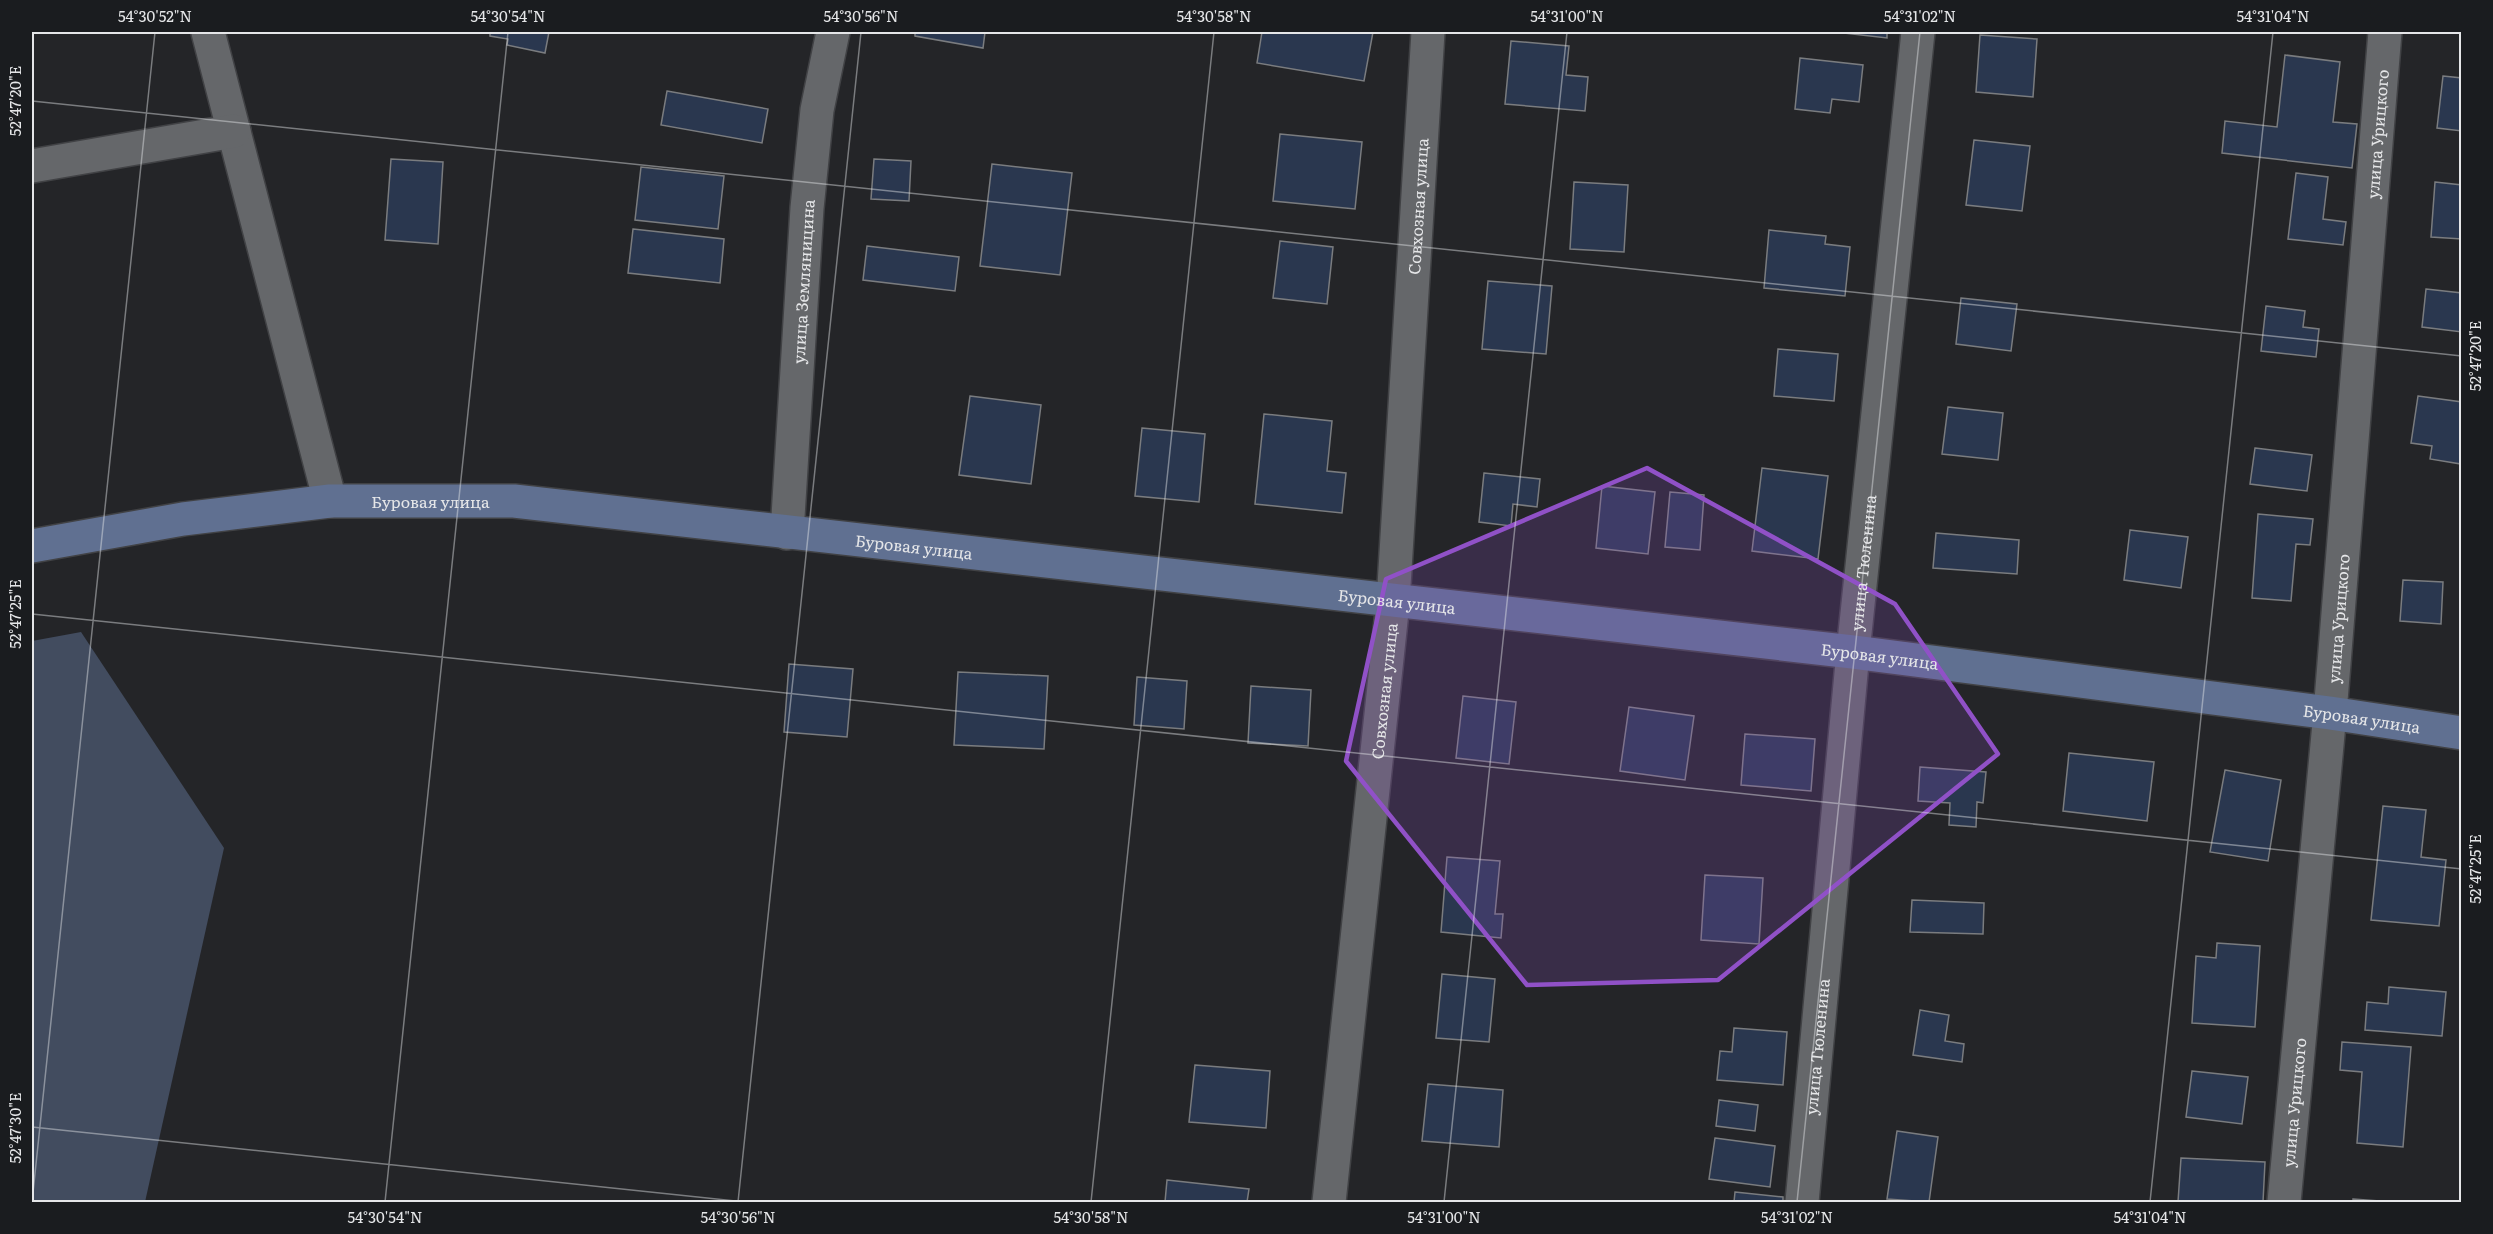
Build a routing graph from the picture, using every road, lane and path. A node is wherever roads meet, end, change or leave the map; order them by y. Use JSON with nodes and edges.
{"nodes":[{"id":1,"x":208,"y":32,"type":"edge"},
{"id":2,"x":833,"y":32,"type":"edge"},
{"id":3,"x":1428,"y":32,"type":"edge"},
{"id":4,"x":1917,"y":32,"type":"edge"},
{"id":5,"x":2385,"y":32,"type":"edge"},
{"id":6,"x":234,"y":131,"type":"junction"},
{"id":7,"x":32,"y":166,"type":"edge"},
{"id":8,"x":330,"y":501,"type":"junction"},
{"id":9,"x":787,"y":533,"type":"junction"},
{"id":10,"x":32,"y":546,"type":"edge"},
{"id":11,"x":1393,"y":602,"type":"junction"},
{"id":12,"x":1852,"y":652,"type":"junction"},
{"id":13,"x":2330,"y":713,"type":"junction"},
{"id":14,"x":2462,"y":733,"type":"edge"},
{"id":15,"x":1329,"y":1203,"type":"edge"},
{"id":16,"x":1802,"y":1203,"type":"edge"},
{"id":17,"x":2284,"y":1203,"type":"edge"}],
"edges":[{"from":1,"to":6,"type":"street"},
{"from":2,"to":9,"type":"street","name":"улица Земляницина"},
{"from":3,"to":11,"type":"street","name":"Совхозная улица"},
{"from":4,"to":12,"type":"street","name":"улица Тюленина"},
{"from":5,"to":13,"type":"street","name":"улица Урицкого"},
{"from":6,"to":7,"type":"street"},
{"from":6,"to":8,"type":"street"},
{"from":8,"to":9,"type":"main road","name":"Буровая улица"},
{"from":8,"to":10,"type":"main road","name":"Буровая улица"},
{"from":9,"to":11,"type":"main road","name":"Буровая улица"},
{"from":11,"to":12,"type":"main road","name":"Буровая улица"},
{"from":11,"to":15,"type":"street","name":"Совхозная улица"},
{"from":12,"to":13,"type":"main road","name":"Буровая улица"},
{"from":12,"to":16,"type":"street","name":"улица Тюленина"},
{"from":13,"to":14,"type":"main road","name":"Буровая улица"},
{"from":13,"to":17,"type":"street","name":"улица Урицкого"}]}
